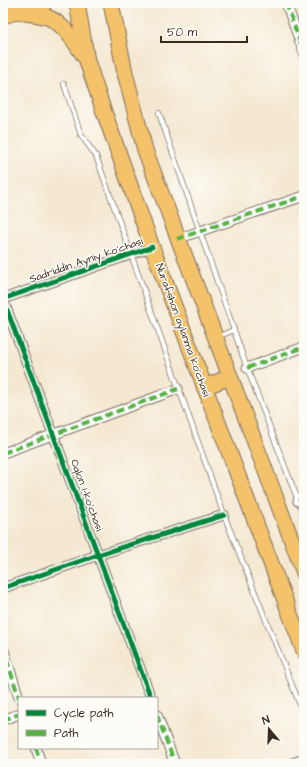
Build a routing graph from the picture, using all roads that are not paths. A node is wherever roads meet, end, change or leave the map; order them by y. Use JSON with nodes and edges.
{"nodes":[{"id":1,"x":44,"y":3,"type":"edge"},
{"id":2,"x":78,"y":3,"type":"edge"},
{"id":3,"x":111,"y":3,"type":"edge"},
{"id":4,"x":286,"y":3,"type":"edge"},
{"id":5,"x":10,"y":14,"type":"edge"},
{"id":6,"x":304,"y":54,"type":"edge"},
{"id":7,"x":87,"y":61,"type":"junction"},
{"id":8,"x":64,"y":84,"type":"dead end"},
{"id":9,"x":159,"y":113,"type":"dead end"},
{"id":10,"x":162,"y":195,"type":"junction"},
{"id":11,"x":304,"y":196,"type":"edge"},
{"id":12,"x":137,"y":204,"type":"junction"},
{"id":13,"x":200,"y":232,"type":"junction"},
{"id":14,"x":177,"y":239,"type":"junction"},
{"id":15,"x":152,"y":247,"type":"junction"},
{"id":16,"x":130,"y":254,"type":"junction"},
{"id":17,"x":3,"y":299,"type":"edge"},
{"id":18,"x":234,"y":330,"type":"junction"},
{"id":19,"x":214,"y":338,"type":"junction"},
{"id":20,"x":304,"y":347,"type":"edge"},
{"id":21,"x":247,"y":368,"type":"junction"},
{"id":22,"x":230,"y":377,"type":"junction"},
{"id":23,"x":204,"y":387,"type":"junction"},
{"id":24,"x":178,"y":389,"type":"junction"},
{"id":25,"x":54,"y":435,"type":"junction"},
{"id":26,"x":3,"y":453,"type":"edge"},
{"id":27,"x":301,"y":500,"type":"edge"},
{"id":28,"x":224,"y":515,"type":"junction"},
{"id":29,"x":304,"y":516,"type":"edge"},
{"id":30,"x":98,"y":555,"type":"junction"},
{"id":31,"x":304,"y":573,"type":"edge"},
{"id":32,"x":3,"y":588,"type":"edge"},
{"id":33,"x":3,"y":648,"type":"edge"},
{"id":34,"x":304,"y":651,"type":"edge"},
{"id":35,"x":19,"y":697,"type":"edge"},
{"id":36,"x":151,"y":697,"type":"edge"},
{"id":37,"x":18,"y":714,"type":"edge"},
{"id":38,"x":304,"y":715,"type":"edge"},
{"id":39,"x":158,"y":719,"type":"edge"},
{"id":40,"x":3,"y":720,"type":"edge"},
{"id":41,"x":36,"y":749,"type":"edge"},
{"id":42,"x":304,"y":760,"type":"edge"},
{"id":43,"x":41,"y":764,"type":"edge"},
{"id":44,"x":175,"y":764,"type":"edge"},
{"id":45,"x":290,"y":764,"type":"edge"}],
"edges":[{"from":1,"to":5,"type":"main road"},
{"from":2,"to":7,"type":"main road","name":"Nurafshon aylanma ko'chasi"},
{"from":3,"to":10,"type":"main road"},
{"from":4,"to":6,"type":"street"},
{"from":5,"to":7,"type":"main road"},
{"from":7,"to":12,"type":"main road","name":"Nurafshon aylanma ko'chasi"},
{"from":8,"to":16,"type":"lane"},
{"from":9,"to":13,"type":"lane"},
{"from":10,"to":12,"type":"main road"},
{"from":10,"to":14,"type":"main road"},
{"from":11,"to":13,"type":"street"},
{"from":12,"to":15,"type":"main road","name":"Nurafshon aylanma ko'chasi"},
{"from":13,"to":14,"type":"street"},
{"from":13,"to":18,"type":"lane"},
{"from":14,"to":19,"type":"main road"},
{"from":15,"to":16,"type":"street","name":"Sadriddin Ayniy ko'chasi"},
{"from":15,"to":23,"type":"main road","name":"Nurafshon aylanma ko'chasi"},
{"from":16,"to":17,"type":"street","name":"Sadriddin Ayniy ko'chasi"},
{"from":16,"to":24,"type":"lane"},
{"from":17,"to":25,"type":"street","name":"Oqlon 1-ko'chasi"},
{"from":18,"to":19,"type":"lane"},
{"from":18,"to":21,"type":"lane"},
{"from":19,"to":22,"type":"main road"},
{"from":20,"to":21,"type":"street"},
{"from":21,"to":27,"type":"lane"},
{"from":22,"to":23,"type":"main road"},
{"from":22,"to":31,"type":"main road"},
{"from":23,"to":34,"type":"main road","name":"Nurafshon aylanma ko'chasi"},
{"from":24,"to":25,"type":"street"},
{"from":24,"to":28,"type":"lane"},
{"from":25,"to":26,"type":"street"},
{"from":25,"to":30,"type":"street","name":"Oqlon 1-ko'chasi"},
{"from":27,"to":29,"type":"lane"},
{"from":28,"to":30,"type":"street"},
{"from":28,"to":38,"type":"lane"},
{"from":30,"to":32,"type":"street"},
{"from":30,"to":36,"type":"street","name":"Oqlon 1-ko'chasi"},
{"from":33,"to":35,"type":"street"},
{"from":37,"to":40,"type":"street"},
{"from":39,"to":44,"type":"street"},
{"from":41,"to":43,"type":"street"},
{"from":42,"to":45,"type":"street"}]}
